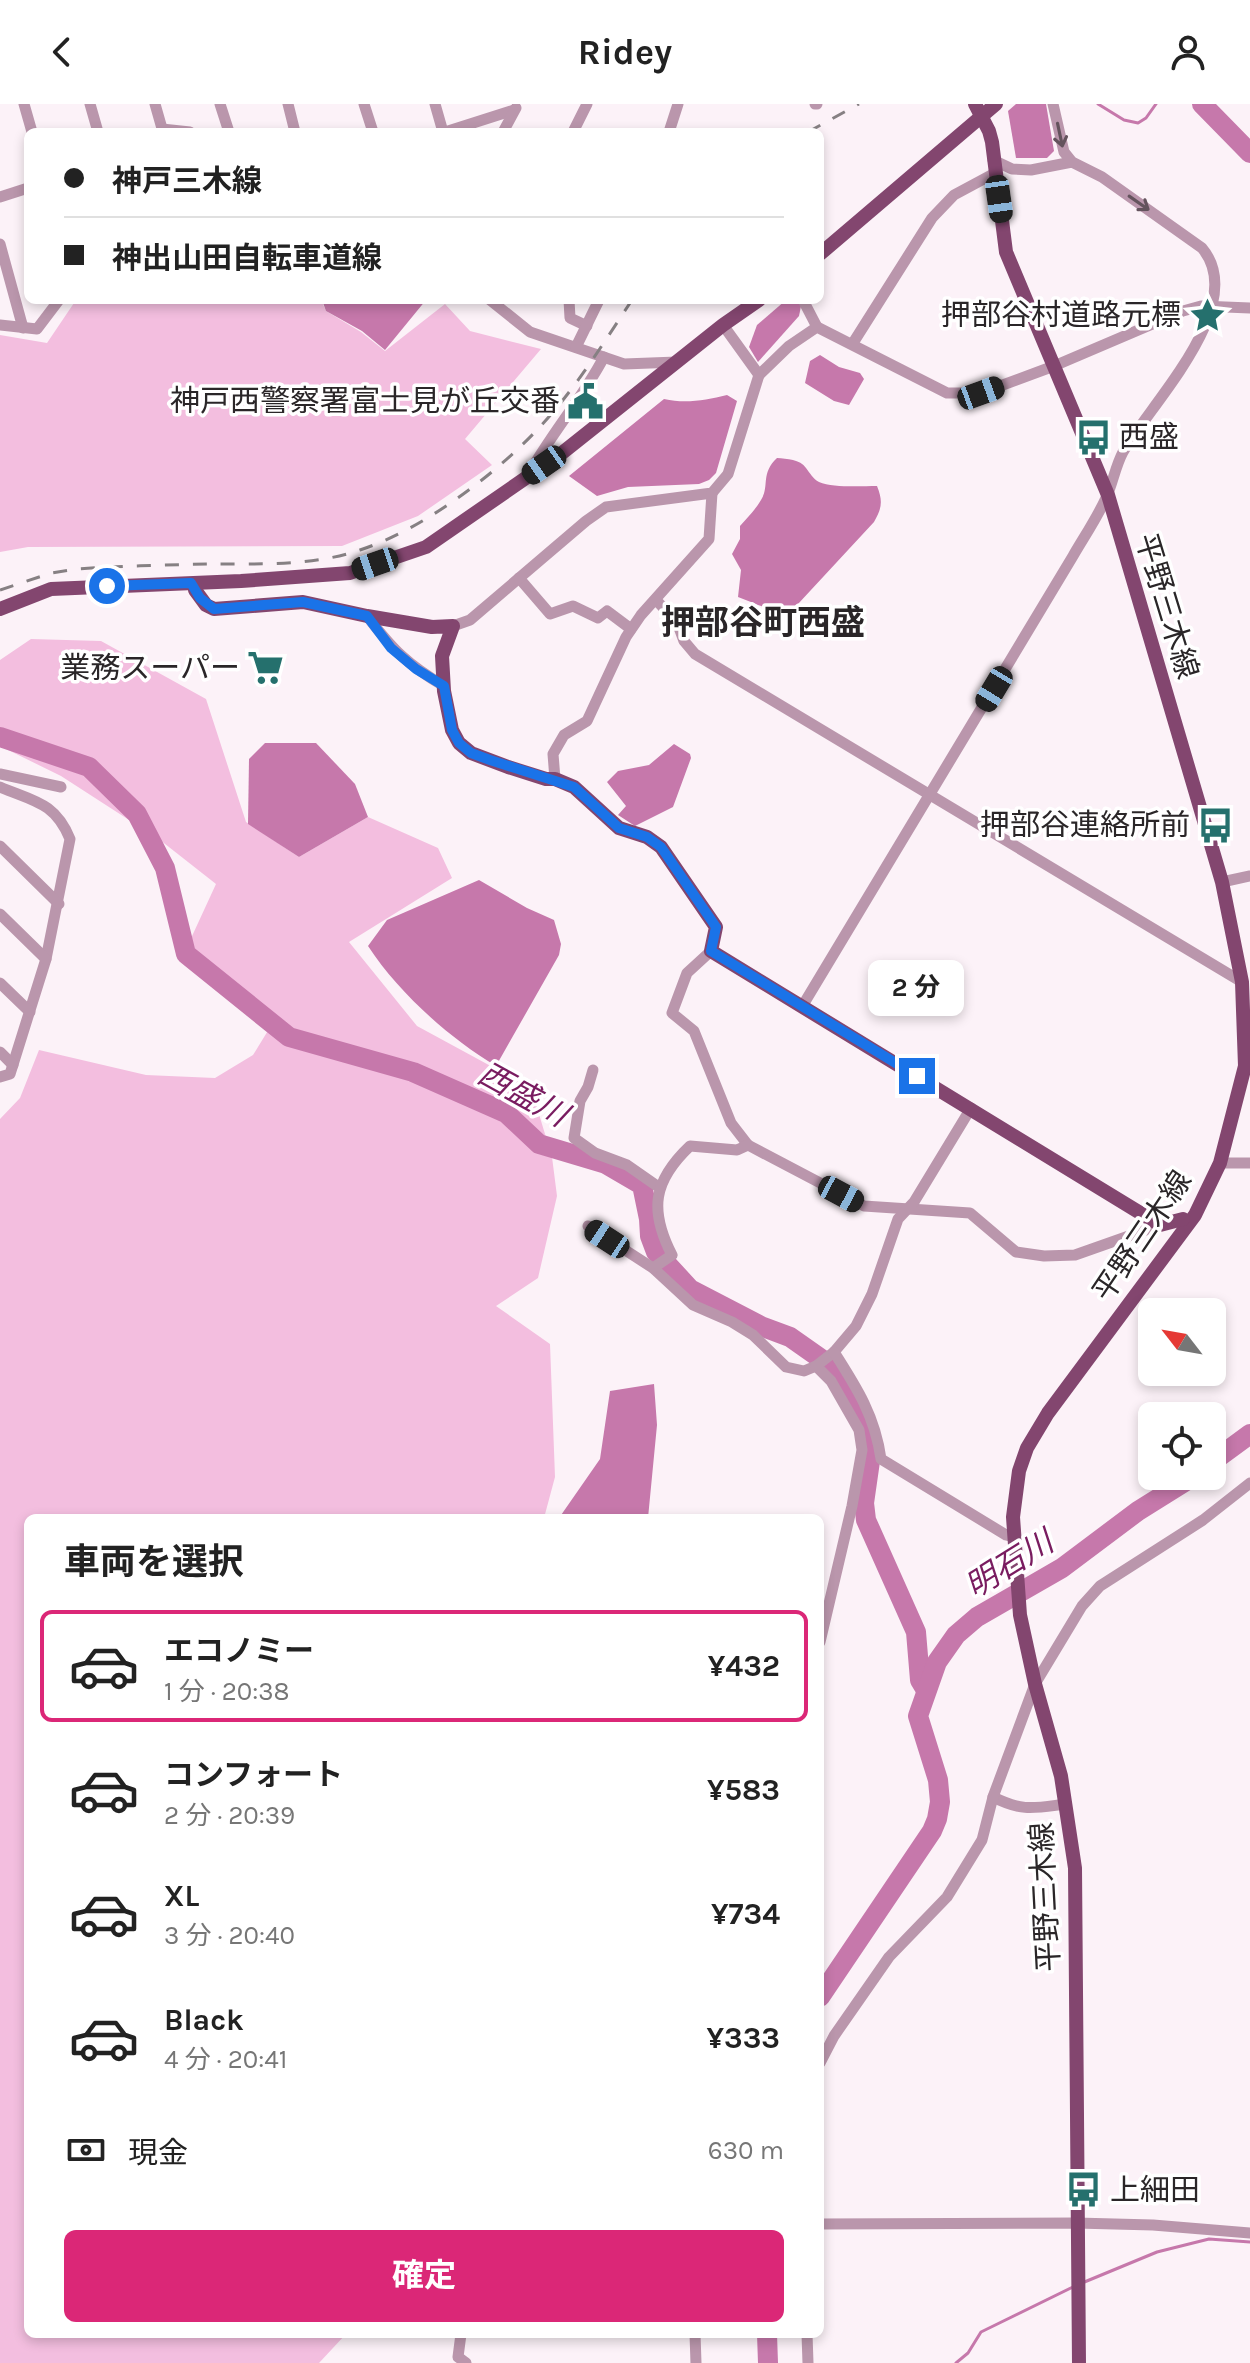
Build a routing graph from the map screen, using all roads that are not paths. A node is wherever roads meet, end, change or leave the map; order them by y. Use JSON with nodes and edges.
{"nodes":[{"id":1,"x":24,"y":104,"type":"edge"},
{"id":2,"x":90,"y":104,"type":"edge"},
{"id":3,"x":155,"y":104,"type":"edge"},
{"id":4,"x":220,"y":104,"type":"edge"},
{"id":5,"x":288,"y":104,"type":"edge"},
{"id":6,"x":364,"y":104,"type":"edge"},
{"id":7,"x":435,"y":104,"type":"edge"},
{"id":8,"x":587,"y":104,"type":"edge"},
{"id":9,"x":678,"y":104,"type":"edge"},
{"id":10,"x":996,"y":104,"type":"edge"},
{"id":11,"x":1053,"y":104,"type":"edge"},
{"id":12,"x":516,"y":107,"type":"edge"},
{"id":13,"x":978,"y":111,"type":"edge"},
{"id":14,"x":31,"y":128,"type":"edge"},
{"id":15,"x":97,"y":128,"type":"edge"},
{"id":16,"x":162,"y":128,"type":"edge"},
{"id":17,"x":228,"y":128,"type":"edge"},
{"id":18,"x":294,"y":128,"type":"edge"},
{"id":19,"x":372,"y":128,"type":"edge"},
{"id":20,"x":443,"y":128,"type":"edge"},
{"id":21,"x":456,"y":128,"type":"edge"},
{"id":22,"x":505,"y":128,"type":"edge"},
{"id":23,"x":575,"y":128,"type":"edge"},
{"id":24,"x":670,"y":128,"type":"edge"},
{"id":25,"x":1072,"y":162,"type":"junction"},
{"id":26,"x":994,"y":167,"type":"junction"},
{"id":27,"x":24,"y":189,"type":"edge"},
{"id":28,"x":0,"y":197,"type":"edge"},
{"id":29,"x":0,"y":244,"type":"edge"},
{"id":30,"x":824,"y":250,"type":"edge"},
{"id":31,"x":56,"y":304,"type":"edge"},
{"id":32,"x":495,"y":304,"type":"edge"},
{"id":33,"x":569,"y":304,"type":"edge"},
{"id":34,"x":597,"y":304,"type":"edge"},
{"id":35,"x":753,"y":304,"type":"edge"},
{"id":36,"x":805,"y":304,"type":"edge"},
{"id":37,"x":1217,"y":308,"type":"junction"},
{"id":38,"x":1250,"y":308,"type":"edge"},
{"id":39,"x":0,"y":325,"type":"edge"},
{"id":40,"x":723,"y":325,"type":"junction"},
{"id":41,"x":587,"y":326,"type":"junction"},
{"id":42,"x":817,"y":327,"type":"junction"},
{"id":43,"x":23,"y":328,"type":"junction"},
{"id":44,"x":853,"y":343,"type":"junction"},
{"id":45,"x":576,"y":347,"type":"junction"},
{"id":46,"x":604,"y":357,"type":"junction"},
{"id":47,"x":677,"y":362,"type":"junction"},
{"id":48,"x":1054,"y":366,"type":"junction"},
{"id":49,"x":759,"y":375,"type":"junction"},
{"id":50,"x":526,"y":477,"type":"junction"},
{"id":51,"x":712,"y":493,"type":"junction"},
{"id":52,"x":1108,"y":495,"type":"junction"},
{"id":53,"x":519,"y":578,"type":"junction"},
{"id":54,"x":193,"y":586,"type":"junction"},
{"id":55,"x":656,"y":600,"type":"junction"},
{"id":56,"x":0,"y":609,"type":"edge"},
{"id":57,"x":367,"y":616,"type":"junction"},
{"id":58,"x":453,"y":626,"type":"junction"},
{"id":59,"x":631,"y":629,"type":"junction"},
{"id":60,"x":444,"y":686,"type":"junction"},
{"id":61,"x":0,"y":774,"type":"edge"},
{"id":62,"x":555,"y":779,"type":"junction"},
{"id":63,"x":0,"y":787,"type":"edge"},
{"id":64,"x":61,"y":787,"type":"dead end"},
{"id":65,"x":931,"y":795,"type":"junction"},
{"id":66,"x":0,"y":846,"type":"edge"},
{"id":67,"x":1250,"y":876,"type":"edge"},
{"id":68,"x":1222,"y":882,"type":"junction"},
{"id":69,"x":59,"y":904,"type":"junction"},
{"id":70,"x":0,"y":914,"type":"edge"},
{"id":71,"x":711,"y":951,"type":"junction"},
{"id":72,"x":46,"y":959,"type":"junction"},
{"id":73,"x":1242,"y":982,"type":"junction"},
{"id":74,"x":0,"y":983,"type":"edge"},
{"id":75,"x":803,"y":1005,"type":"junction"},
{"id":76,"x":30,"y":1012,"type":"junction"},
{"id":77,"x":0,"y":1052,"type":"edge"},
{"id":78,"x":13,"y":1065,"type":"junction"},
{"id":79,"x":593,"y":1070,"type":"dead end"},
{"id":80,"x":0,"y":1077,"type":"edge"},
{"id":81,"x":971,"y":1108,"type":"junction"},
{"id":82,"x":748,"y":1145,"type":"junction"},
{"id":83,"x":1220,"y":1163,"type":"junction"},
{"id":84,"x":1250,"y":1163,"type":"edge"},
{"id":85,"x":660,"y":1188,"type":"junction"},
{"id":86,"x":907,"y":1209,"type":"junction"},
{"id":87,"x":1189,"y":1217,"type":"junction"},
{"id":88,"x":1160,"y":1225,"type":"junction"},
{"id":89,"x":588,"y":1226,"type":"dead end"},
{"id":90,"x":653,"y":1268,"type":"junction"},
{"id":91,"x":834,"y":1352,"type":"junction"},
{"id":92,"x":816,"y":1366,"type":"junction"},
{"id":93,"x":1250,"y":1483,"type":"edge"},
{"id":94,"x":1014,"y":1537,"type":"junction"},
{"id":95,"x":824,"y":1625,"type":"edge"},
{"id":96,"x":1035,"y":1684,"type":"junction"},
{"id":97,"x":993,"y":1797,"type":"junction"},
{"id":98,"x":1066,"y":1804,"type":"junction"},
{"id":99,"x":824,"y":2055,"type":"edge"},
{"id":100,"x":1076,"y":2223,"type":"junction"},
{"id":101,"x":824,"y":2224,"type":"edge"},
{"id":102,"x":1250,"y":2233,"type":"edge"},
{"id":103,"x":460,"y":2338,"type":"edge"},
{"id":104,"x":695,"y":2338,"type":"edge"},
{"id":105,"x":807,"y":2338,"type":"edge"},
{"id":106,"x":466,"y":2363,"type":"edge"},
{"id":107,"x":696,"y":2363,"type":"edge"},
{"id":108,"x":808,"y":2363,"type":"edge"},
{"id":109,"x":1079,"y":2363,"type":"edge"}],
"edges":[{"from":1,"to":14,"type":"street"},
{"from":2,"to":15,"type":"street"},
{"from":3,"to":16,"type":"street"},
{"from":4,"to":17,"type":"street"},
{"from":5,"to":18,"type":"street"},
{"from":6,"to":19,"type":"street"},
{"from":7,"to":20,"type":"street"},
{"from":8,"to":23,"type":"street"},
{"from":9,"to":24,"type":"street"},
{"from":10,"to":13,"type":"main road"},
{"from":11,"to":25,"type":"street","one_way":true},
{"from":12,"to":21,"type":"street"},
{"from":12,"to":22,"type":"street"},
{"from":13,"to":26,"type":"main road","name":"平野三木線"},
{"from":13,"to":30,"type":"main road"},
{"from":25,"to":26,"type":"street"},
{"from":25,"to":37,"type":"street","one_way":true},
{"from":26,"to":44,"type":"street"},
{"from":26,"to":48,"type":"main road","name":"平野三木線"},
{"from":27,"to":28,"type":"street"},
{"from":29,"to":43,"type":"street"},
{"from":31,"to":43,"type":"street"},
{"from":32,"to":45,"type":"street"},
{"from":33,"to":41,"type":"street"},
{"from":34,"to":41,"type":"street"},
{"from":35,"to":40,"type":"main road"},
{"from":36,"to":42,"type":"street"},
{"from":37,"to":38,"type":"street"},
{"from":37,"to":48,"type":"street"},
{"from":37,"to":52,"type":"street"},
{"from":39,"to":43,"type":"street"},
{"from":40,"to":47,"type":"main road"},
{"from":40,"to":49,"type":"street"},
{"from":41,"to":45,"type":"street"},
{"from":42,"to":44,"type":"street"},
{"from":42,"to":49,"type":"street"},
{"from":44,"to":48,"type":"street"},
{"from":45,"to":46,"type":"street"},
{"from":46,"to":47,"type":"street"},
{"from":46,"to":50,"type":"street"},
{"from":47,"to":50,"type":"main road"},
{"from":48,"to":52,"type":"main road","name":"平野三木線"},
{"from":49,"to":51,"type":"street"},
{"from":50,"to":54,"type":"main road"},
{"from":51,"to":53,"type":"street"},
{"from":51,"to":55,"type":"street"},
{"from":52,"to":65,"type":"street"},
{"from":52,"to":68,"type":"main road","name":"平野三木線"},
{"from":53,"to":58,"type":"street"},
{"from":53,"to":59,"type":"street"},
{"from":54,"to":56,"type":"main road"},
{"from":54,"to":57,"type":"main road"},
{"from":55,"to":59,"type":"street"},
{"from":55,"to":65,"type":"street"},
{"from":57,"to":58,"type":"main road"},
{"from":57,"to":60,"type":"street"},
{"from":58,"to":60,"type":"main road"},
{"from":59,"to":62,"type":"street"},
{"from":60,"to":62,"type":"main road"},
{"from":61,"to":64,"type":"street"},
{"from":62,"to":71,"type":"main road"},
{"from":63,"to":69,"type":"street"},
{"from":65,"to":73,"type":"street"},
{"from":65,"to":75,"type":"street"},
{"from":66,"to":69,"type":"street"},
{"from":67,"to":68,"type":"street"},
{"from":68,"to":73,"type":"main road","name":"平野三木線"},
{"from":69,"to":72,"type":"street"},
{"from":70,"to":72,"type":"street"},
{"from":71,"to":75,"type":"main road"},
{"from":71,"to":82,"type":"street"},
{"from":72,"to":76,"type":"street"},
{"from":73,"to":83,"type":"main road","name":"平野三木線"},
{"from":74,"to":76,"type":"street"},
{"from":75,"to":81,"type":"main road"},
{"from":76,"to":78,"type":"street"},
{"from":77,"to":78,"type":"street"},
{"from":78,"to":80,"type":"street"},
{"from":79,"to":85,"type":"street"},
{"from":81,"to":86,"type":"street"},
{"from":81,"to":88,"type":"main road"},
{"from":82,"to":85,"type":"street"},
{"from":82,"to":86,"type":"street"},
{"from":83,"to":84,"type":"street"},
{"from":83,"to":87,"type":"main road","name":"平野三木線"},
{"from":85,"to":90,"type":"street"},
{"from":86,"to":88,"type":"street"},
{"from":86,"to":91,"type":"street"},
{"from":87,"to":88,"type":"main road"},
{"from":87,"to":94,"type":"main road","name":"平野三木線"},
{"from":89,"to":90,"type":"street"},
{"from":90,"to":92,"type":"street"},
{"from":91,"to":92,"type":"street"},
{"from":91,"to":94,"type":"street"},
{"from":92,"to":95,"type":"street"},
{"from":93,"to":96,"type":"street"},
{"from":94,"to":96,"type":"main road","name":"平野三木線"},
{"from":96,"to":97,"type":"street"},
{"from":96,"to":98,"type":"main road","name":"平野三木線"},
{"from":97,"to":98,"type":"street"},
{"from":97,"to":99,"type":"street"},
{"from":98,"to":100,"type":"main road","name":"平野三木線"},
{"from":100,"to":101,"type":"street"},
{"from":100,"to":102,"type":"street"},
{"from":100,"to":109,"type":"main road","name":"平野三木線"},
{"from":103,"to":106,"type":"street"},
{"from":104,"to":107,"type":"street"},
{"from":105,"to":108,"type":"street"}]}
